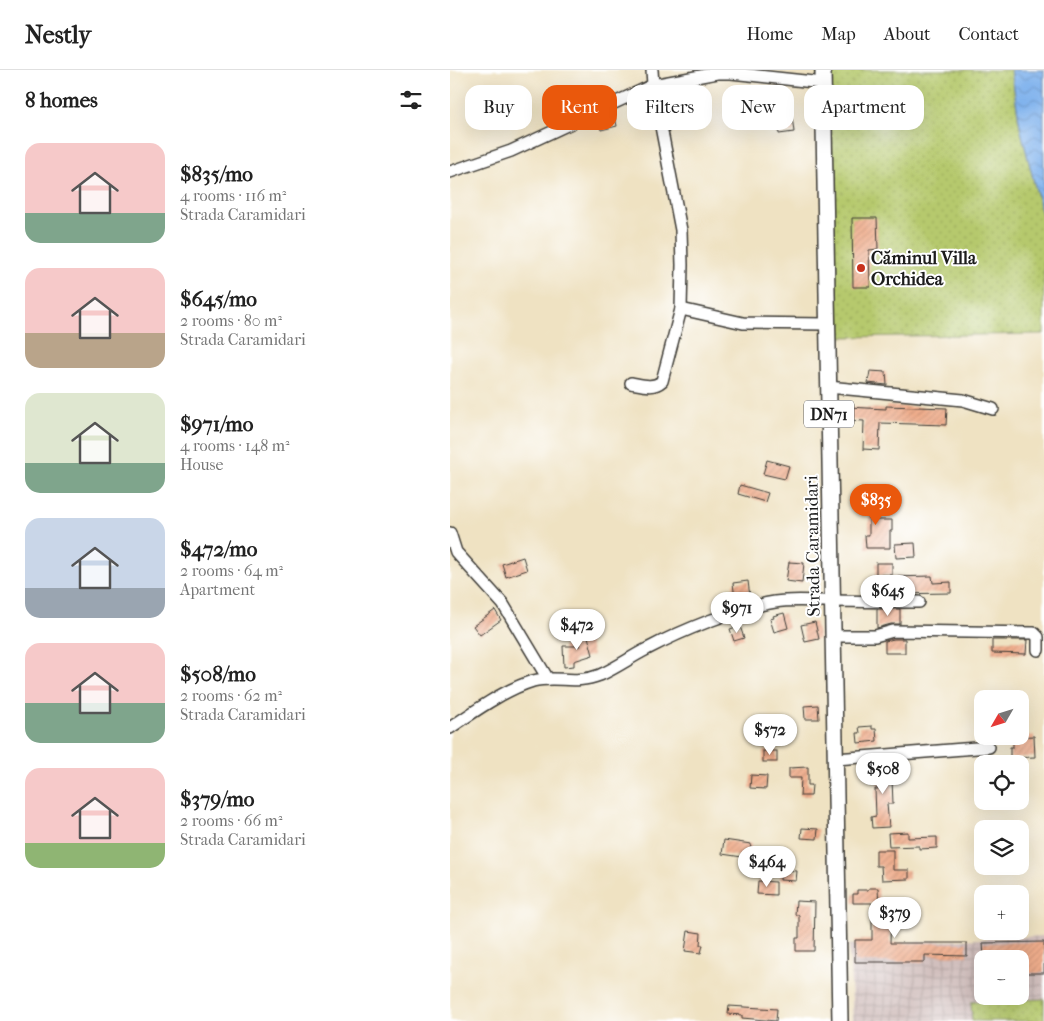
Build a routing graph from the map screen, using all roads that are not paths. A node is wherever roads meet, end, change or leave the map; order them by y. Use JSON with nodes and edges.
{"nodes":[{"id":1,"x":652,"y":70,"type":"edge"},
{"id":2,"x":823,"y":76,"type":"edge"},
{"id":3,"x":653,"y":85,"type":"joint"},
{"id":4,"x":627,"y":97,"type":"edge"},
{"id":5,"x":662,"y":130,"type":"edge"},
{"id":6,"x":450,"y":172,"type":"edge"},
{"id":7,"x":681,"y":308,"type":"junction"},
{"id":8,"x":827,"y":324,"type":"junction"},
{"id":9,"x":631,"y":383,"type":"dead end"},
{"id":10,"x":828,"y":387,"type":"junction"},
{"id":11,"x":993,"y":409,"type":"dead end"},
{"id":12,"x":450,"y":533,"type":"edge"},
{"id":13,"x":453,"y":553,"type":"edge"},
{"id":14,"x":833,"y":601,"type":"junction"},
{"id":15,"x":919,"y":602,"type":"dead end"},
{"id":16,"x":833,"y":636,"type":"junction"},
{"id":17,"x":1038,"y":650,"type":"dead end"},
{"id":18,"x":548,"y":679,"type":"junction"},
{"id":19,"x":450,"y":728,"type":"edge"},
{"id":20,"x":988,"y":747,"type":"dead end"},
{"id":21,"x":836,"y":759,"type":"junction"},
{"id":22,"x":840,"y":1021,"type":"edge"}],
"edges":[{"from":1,"to":3,"type":"street"},
{"from":2,"to":3,"type":"street"},
{"from":2,"to":8,"type":"main road","name":"Strada Caramidari","number":"DN71"},
{"from":4,"to":6,"type":"street"},
{"from":5,"to":7,"type":"street"},
{"from":7,"to":8,"type":"street"},
{"from":7,"to":9,"type":"street"},
{"from":8,"to":10,"type":"main road","name":"Strada Caramidari","number":"DN71"},
{"from":10,"to":11,"type":"street"},
{"from":10,"to":14,"type":"main road","name":"Strada Caramidari","number":"DN71"},
{"from":12,"to":13,"type":"street"},
{"from":13,"to":18,"type":"street"},
{"from":14,"to":15,"type":"street"},
{"from":14,"to":16,"type":"main road","name":"Strada Caramidari","number":"DN71"},
{"from":14,"to":18,"type":"street"},
{"from":16,"to":17,"type":"street"},
{"from":16,"to":21,"type":"main road","name":"Strada Caramidari","number":"DN71"},
{"from":18,"to":19,"type":"street"},
{"from":20,"to":21,"type":"street"},
{"from":21,"to":22,"type":"main road","name":"Strada Caramidari","number":"DN71"}]}
